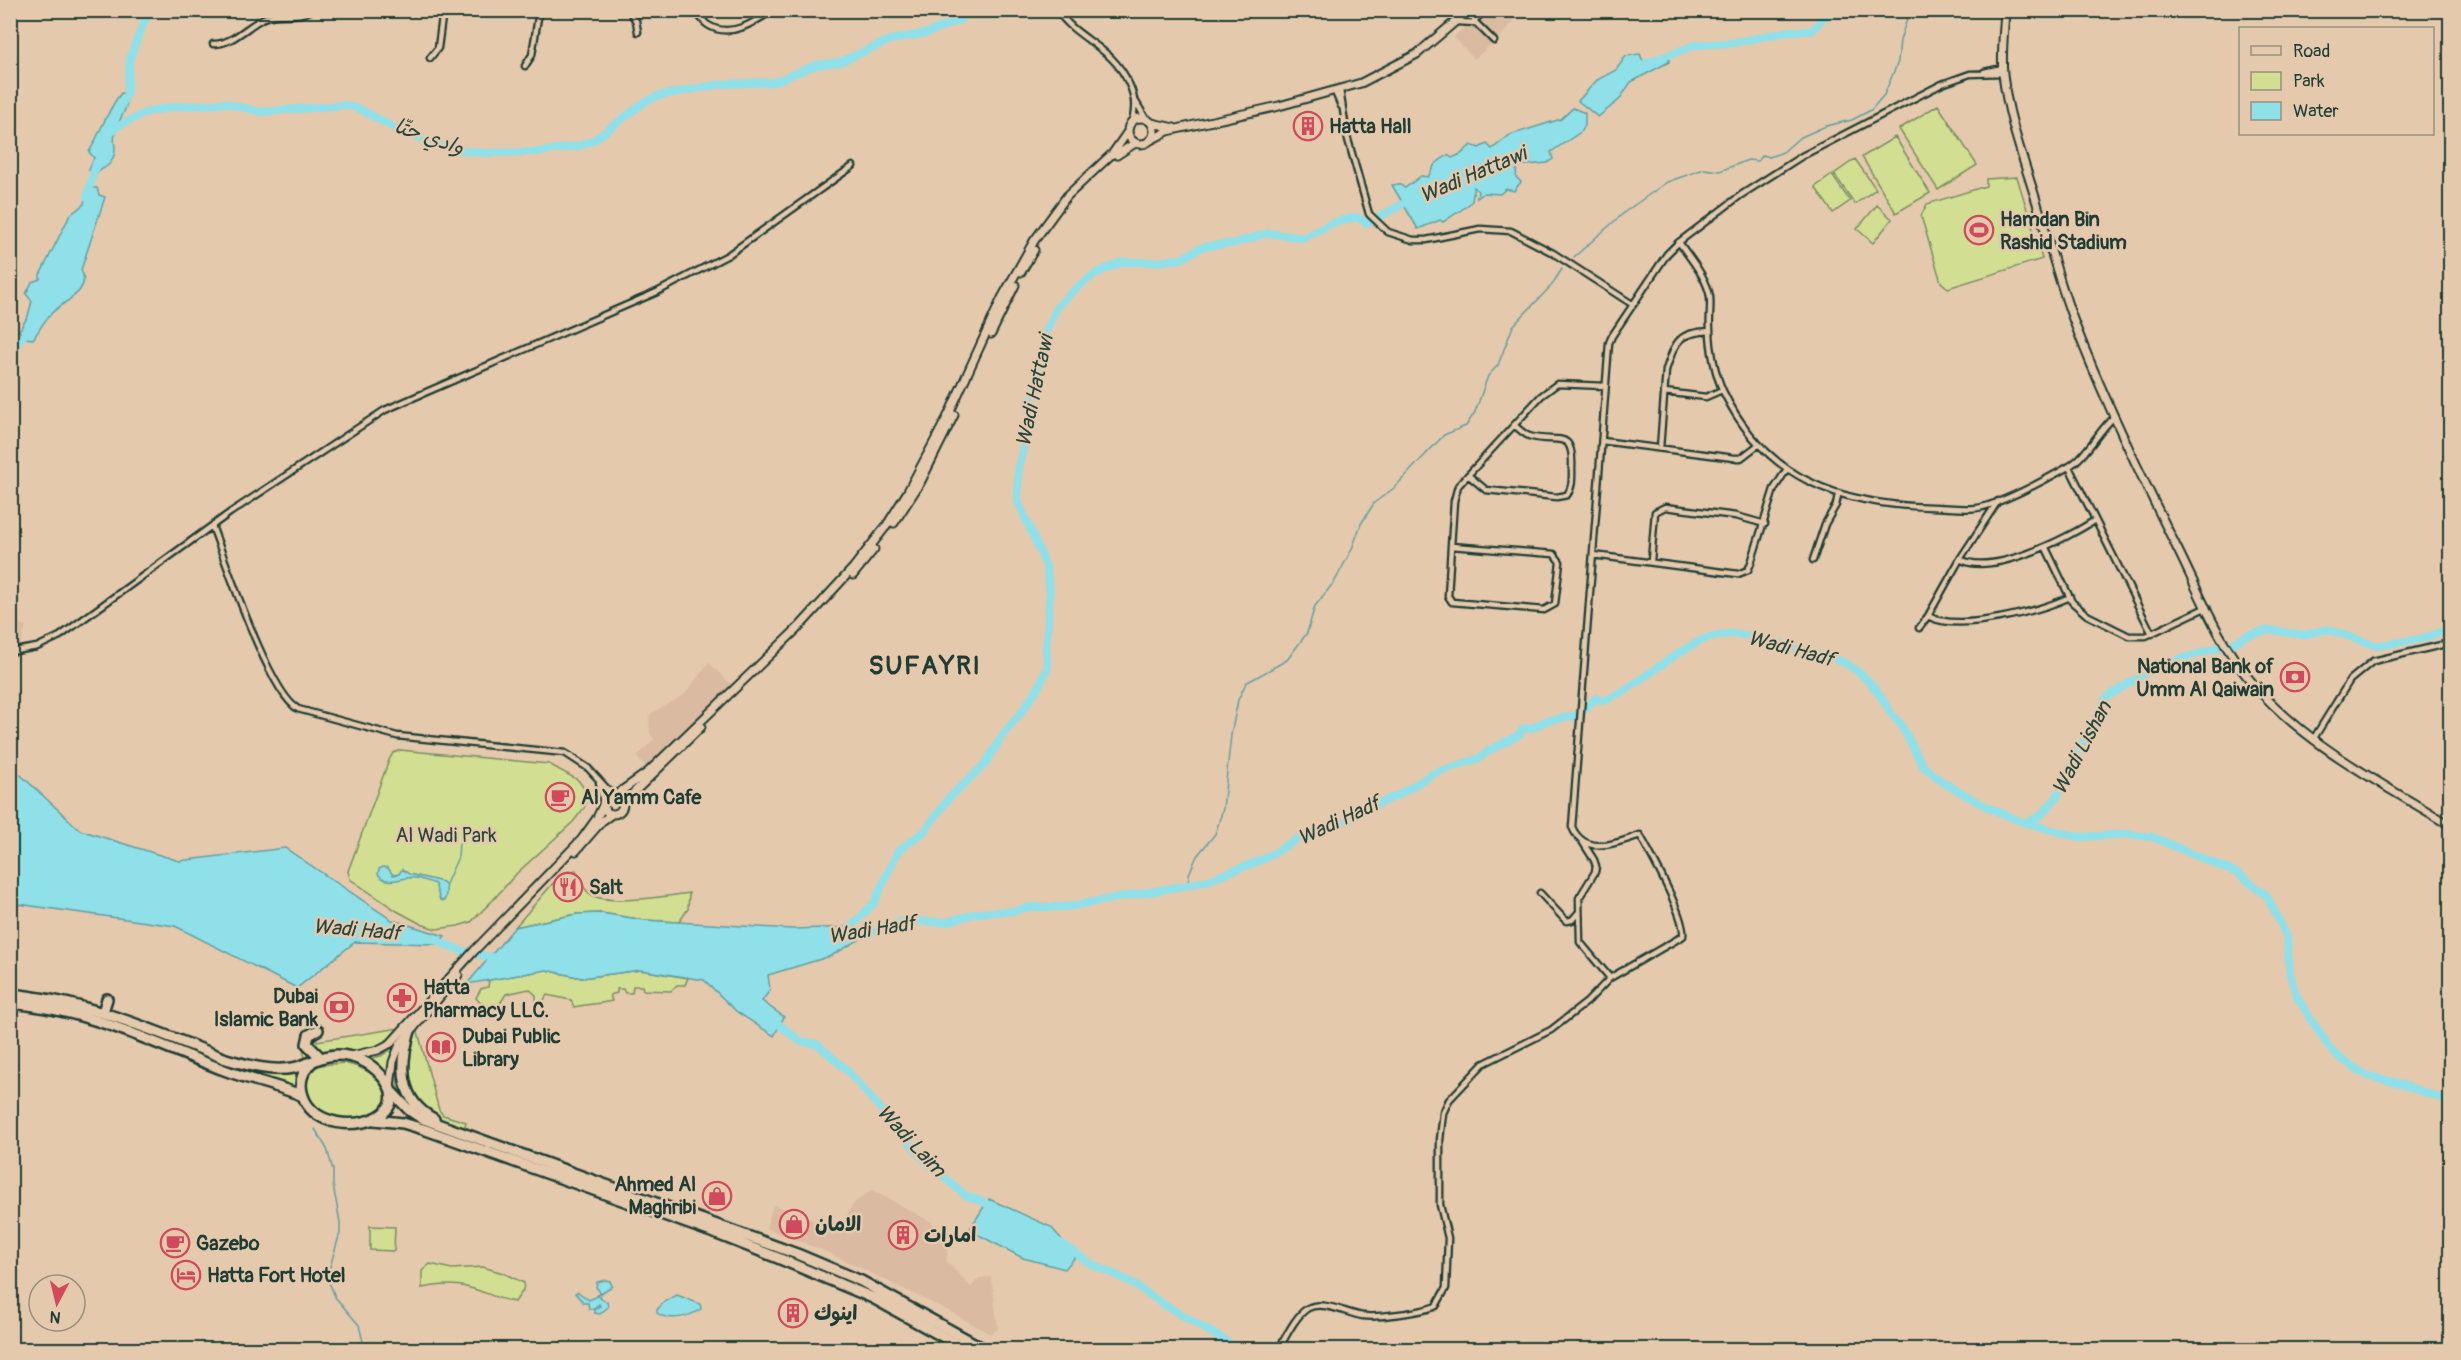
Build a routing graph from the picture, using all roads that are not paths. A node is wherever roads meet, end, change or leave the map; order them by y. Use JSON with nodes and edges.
{"nodes":[{"id":1,"x":312,"y":10,"type":"edge"},
{"id":2,"x":443,"y":10,"type":"edge"},
{"id":3,"x":532,"y":10,"type":"edge"},
{"id":4,"x":629,"y":10,"type":"edge"},
{"id":5,"x":695,"y":10,"type":"edge"},
{"id":6,"x":772,"y":10,"type":"edge"},
{"id":7,"x":1057,"y":10,"type":"edge"},
{"id":8,"x":1469,"y":10,"type":"edge"},
{"id":9,"x":1485,"y":10,"type":"edge"},
{"id":10,"x":2005,"y":10,"type":"edge"},
{"id":11,"x":540,"y":11,"type":"edge"},
{"id":12,"x":1456,"y":22,"type":"junction"},
{"id":13,"x":1473,"y":22,"type":"junction"},
{"id":14,"x":638,"y":32,"type":"dead end"},
{"id":15,"x":1494,"y":41,"type":"dead end"},
{"id":16,"x":213,"y":44,"type":"dead end"},
{"id":17,"x":430,"y":58,"type":"dead end"},
{"id":18,"x":525,"y":66,"type":"dead end"},
{"id":19,"x":2003,"y":70,"type":"junction"},
{"id":20,"x":1338,"y":91,"type":"junction"},
{"id":21,"x":1135,"y":100,"type":"junction"},
{"id":22,"x":1132,"y":121,"type":"junction"},
{"id":23,"x":1149,"y":121,"type":"junction"},
{"id":24,"x":1179,"y":128,"type":"junction"},
{"id":25,"x":1127,"y":133,"type":"junction"},
{"id":26,"x":1151,"y":140,"type":"junction"},
{"id":27,"x":1135,"y":143,"type":"junction"},
{"id":28,"x":853,"y":166,"type":"dead end"},
{"id":29,"x":1679,"y":242,"type":"junction"},
{"id":30,"x":1632,"y":304,"type":"junction"},
{"id":31,"x":1710,"y":331,"type":"junction"},
{"id":32,"x":1605,"y":387,"type":"junction"},
{"id":33,"x":1722,"y":390,"type":"junction"},
{"id":34,"x":1664,"y":392,"type":"junction"},
{"id":35,"x":2114,"y":417,"type":"junction"},
{"id":36,"x":1514,"y":425,"type":"junction"},
{"id":37,"x":1602,"y":441,"type":"junction"},
{"id":38,"x":1758,"y":445,"type":"junction"},
{"id":39,"x":1660,"y":448,"type":"junction"},
{"id":40,"x":2069,"y":467,"type":"junction"},
{"id":41,"x":1787,"y":469,"type":"junction"},
{"id":42,"x":1468,"y":475,"type":"junction"},
{"id":43,"x":1839,"y":495,"type":"junction"},
{"id":44,"x":1999,"y":500,"type":"junction"},
{"id":45,"x":1974,"y":508,"type":"junction"},
{"id":46,"x":2095,"y":520,"type":"junction"},
{"id":47,"x":1984,"y":521,"type":"junction"},
{"id":48,"x":1765,"y":524,"type":"junction"},
{"id":49,"x":212,"y":526,"type":"junction"},
{"id":50,"x":1451,"y":546,"type":"junction"},
{"id":51,"x":2046,"y":548,"type":"junction"},
{"id":52,"x":1593,"y":555,"type":"junction"},
{"id":53,"x":1960,"y":559,"type":"junction"},
{"id":54,"x":1813,"y":560,"type":"dead end"},
{"id":55,"x":1651,"y":561,"type":"junction"},
{"id":56,"x":2070,"y":597,"type":"junction"},
{"id":57,"x":2207,"y":607,"type":"junction"},
{"id":58,"x":1928,"y":616,"type":"junction"},
{"id":59,"x":1919,"y":628,"type":"dead end"},
{"id":60,"x":2152,"y":634,"type":"junction"},
{"id":61,"x":2448,"y":643,"type":"edge"},
{"id":62,"x":2451,"y":650,"type":"edge"},
{"id":63,"x":10,"y":652,"type":"edge"},
{"id":64,"x":2314,"y":738,"type":"junction"},
{"id":65,"x":598,"y":779,"type":"junction"},
{"id":66,"x":614,"y":794,"type":"junction"},
{"id":67,"x":624,"y":802,"type":"junction"},
{"id":68,"x":603,"y":804,"type":"junction"},
{"id":69,"x":612,"y":814,"type":"junction"},
{"id":70,"x":2451,"y":825,"type":"edge"},
{"id":71,"x":1581,"y":839,"type":"junction"},
{"id":72,"x":1540,"y":893,"type":"dead end"},
{"id":73,"x":1580,"y":912,"type":"junction"},
{"id":74,"x":476,"y":952,"type":"junction"},
{"id":75,"x":460,"y":970,"type":"junction"},
{"id":76,"x":1610,"y":978,"type":"junction"},
{"id":77,"x":10,"y":994,"type":"edge"},
{"id":78,"x":107,"y":999,"type":"dead end"},
{"id":79,"x":10,"y":1003,"type":"edge"},
{"id":80,"x":103,"y":1012,"type":"junction"},
{"id":81,"x":318,"y":1030,"type":"dead end"},
{"id":82,"x":411,"y":1031,"type":"junction"},
{"id":83,"x":348,"y":1056,"type":"junction"},
{"id":84,"x":206,"y":1057,"type":"junction"},
{"id":85,"x":320,"y":1058,"type":"junction"},
{"id":86,"x":310,"y":1063,"type":"junction"},
{"id":87,"x":391,"y":1089,"type":"junction"},
{"id":88,"x":303,"y":1096,"type":"junction"},
{"id":89,"x":374,"y":1120,"type":"junction"},
{"id":90,"x":449,"y":1127,"type":"junction"},
{"id":91,"x":926,"y":1326,"type":"junction"},
{"id":92,"x":957,"y":1333,"type":"junction"},
{"id":93,"x":967,"y":1350,"type":"edge"},
{"id":94,"x":986,"y":1350,"type":"edge"},
{"id":95,"x":1278,"y":1350,"type":"edge"}],
"edges":[{"from":1,"to":16,"type":"street"},
{"from":2,"to":17,"type":"street"},
{"from":3,"to":11,"type":"street"},
{"from":4,"to":14,"type":"street"},
{"from":5,"to":6,"type":"street"},
{"from":7,"to":21,"type":"street"},
{"from":8,"to":12,"type":"main road"},
{"from":9,"to":13,"type":"street"},
{"from":10,"to":19,"type":"main road"},
{"from":11,"to":18,"type":"street"},
{"from":12,"to":13,"type":"street"},
{"from":12,"to":20,"type":"main road"},
{"from":13,"to":15,"type":"street"},
{"from":19,"to":29,"type":"street"},
{"from":19,"to":35,"type":"main road"},
{"from":20,"to":24,"type":"main road"},
{"from":20,"to":30,"type":"street"},
{"from":21,"to":22,"type":"street"},
{"from":21,"to":23,"type":"street"},
{"from":22,"to":23,"type":"main road"},
{"from":22,"to":25,"type":"main road"},
{"from":23,"to":24,"type":"main road"},
{"from":23,"to":26,"type":"main road"},
{"from":24,"to":26,"type":"main road"},
{"from":25,"to":27,"type":"main road"},
{"from":25,"to":66,"type":"main road"},
{"from":26,"to":27,"type":"main road"},
{"from":27,"to":67,"type":"main road"},
{"from":28,"to":49,"type":"street"},
{"from":29,"to":30,"type":"street"},
{"from":29,"to":31,"type":"street"},
{"from":30,"to":32,"type":"street"},
{"from":31,"to":33,"type":"street"},
{"from":31,"to":34,"type":"street"},
{"from":32,"to":36,"type":"street"},
{"from":32,"to":37,"type":"street"},
{"from":33,"to":34,"type":"street"},
{"from":33,"to":38,"type":"street"},
{"from":34,"to":39,"type":"street"},
{"from":35,"to":40,"type":"street"},
{"from":35,"to":57,"type":"main road"},
{"from":36,"to":42,"type":"street"},
{"from":36,"to":42,"type":"street"},
{"from":37,"to":39,"type":"street"},
{"from":37,"to":52,"type":"street"},
{"from":38,"to":39,"type":"street"},
{"from":38,"to":41,"type":"street"},
{"from":40,"to":44,"type":"street"},
{"from":40,"to":46,"type":"street"},
{"from":41,"to":43,"type":"street"},
{"from":41,"to":48,"type":"street"},
{"from":42,"to":50,"type":"street"},
{"from":43,"to":45,"type":"street"},
{"from":43,"to":54,"type":"street"},
{"from":44,"to":45,"type":"street"},
{"from":44,"to":47,"type":"street"},
{"from":45,"to":47,"type":"street"},
{"from":46,"to":51,"type":"street"},
{"from":46,"to":60,"type":"street"},
{"from":47,"to":53,"type":"street"},
{"from":48,"to":55,"type":"street"},
{"from":48,"to":55,"type":"street"},
{"from":49,"to":63,"type":"street"},
{"from":49,"to":65,"type":"street"},
{"from":50,"to":50,"type":"street"},
{"from":51,"to":53,"type":"street"},
{"from":51,"to":56,"type":"street"},
{"from":52,"to":55,"type":"street"},
{"from":52,"to":71,"type":"street"},
{"from":53,"to":58,"type":"street"},
{"from":56,"to":58,"type":"street"},
{"from":56,"to":60,"type":"street"},
{"from":57,"to":60,"type":"street"},
{"from":57,"to":64,"type":"main road"},
{"from":58,"to":59,"type":"street"},
{"from":61,"to":62,"type":"street"},
{"from":61,"to":64,"type":"street"},
{"from":64,"to":70,"type":"main road"},
{"from":65,"to":66,"type":"street"},
{"from":65,"to":68,"type":"street"},
{"from":66,"to":67,"type":"main road"},
{"from":66,"to":68,"type":"main road"},
{"from":67,"to":69,"type":"main road"},
{"from":68,"to":69,"type":"main road"},
{"from":68,"to":74,"type":"main road"},
{"from":69,"to":74,"type":"main road"},
{"from":71,"to":73,"type":"street"},
{"from":71,"to":76,"type":"street"},
{"from":72,"to":73,"type":"street"},
{"from":73,"to":76,"type":"street"},
{"from":74,"to":75,"type":"main road"},
{"from":75,"to":82,"type":"main road"},
{"from":75,"to":83,"type":"main road"},
{"from":76,"to":95,"type":"street"},
{"from":77,"to":80,"type":"highway"},
{"from":78,"to":80,"type":"highway"},
{"from":79,"to":84,"type":"highway"},
{"from":80,"to":84,"type":"highway"},
{"from":81,"to":85,"type":"highway"},
{"from":82,"to":87,"type":"main road"},
{"from":82,"to":90,"type":"highway"},
{"from":83,"to":85,"type":"highway"},
{"from":83,"to":87,"type":"highway"},
{"from":84,"to":86,"type":"highway"},
{"from":84,"to":88,"type":"highway"},
{"from":85,"to":86,"type":"highway"},
{"from":86,"to":88,"type":"highway"},
{"from":87,"to":89,"type":"highway"},
{"from":87,"to":90,"type":"highway"},
{"from":88,"to":89,"type":"highway"},
{"from":89,"to":91,"type":"highway"},
{"from":90,"to":92,"type":"highway"},
{"from":91,"to":92,"type":"highway"},
{"from":91,"to":93,"type":"highway"},
{"from":92,"to":94,"type":"highway"}]}
